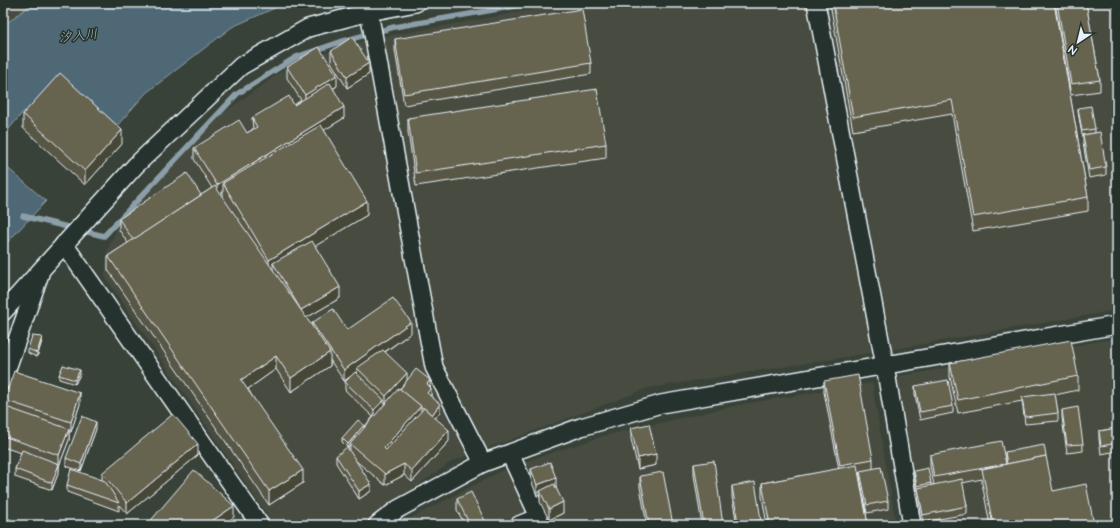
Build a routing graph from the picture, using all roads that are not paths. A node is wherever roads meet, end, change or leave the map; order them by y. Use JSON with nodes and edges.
{"nodes":[{"id":1,"x":416,"y":3,"type":"edge"},
{"id":2,"x":816,"y":3,"type":"edge"},
{"id":3,"x":369,"y":12,"type":"junction"},
{"id":4,"x":64,"y":244,"type":"junction"},
{"id":5,"x":43,"y":267,"type":"junction"},
{"id":6,"x":3,"y":312,"type":"edge"},
{"id":7,"x":1117,"y":325,"type":"edge"},
{"id":8,"x":885,"y":366,"type":"junction"},
{"id":9,"x":3,"y":380,"type":"edge"},
{"id":10,"x":510,"y":454,"type":"junction"},
{"id":11,"x":483,"y":463,"type":"junction"},
{"id":12,"x":260,"y":525,"type":"edge"},
{"id":13,"x":377,"y":525,"type":"edge"},
{"id":14,"x":519,"y":525,"type":"edge"},
{"id":15,"x":912,"y":525,"type":"edge"}],
"edges":[{"from":1,"to":3,"type":"street"},
{"from":2,"to":8,"type":"street"},
{"from":3,"to":4,"type":"street"},
{"from":3,"to":11,"type":"street"},
{"from":4,"to":5,"type":"street"},
{"from":4,"to":12,"type":"street"},
{"from":5,"to":6,"type":"street"},
{"from":5,"to":9,"type":"street"},
{"from":7,"to":8,"type":"street"},
{"from":8,"to":10,"type":"street"},
{"from":8,"to":15,"type":"street"},
{"from":10,"to":11,"type":"street"},
{"from":10,"to":14,"type":"street"},
{"from":11,"to":13,"type":"street"}]}
